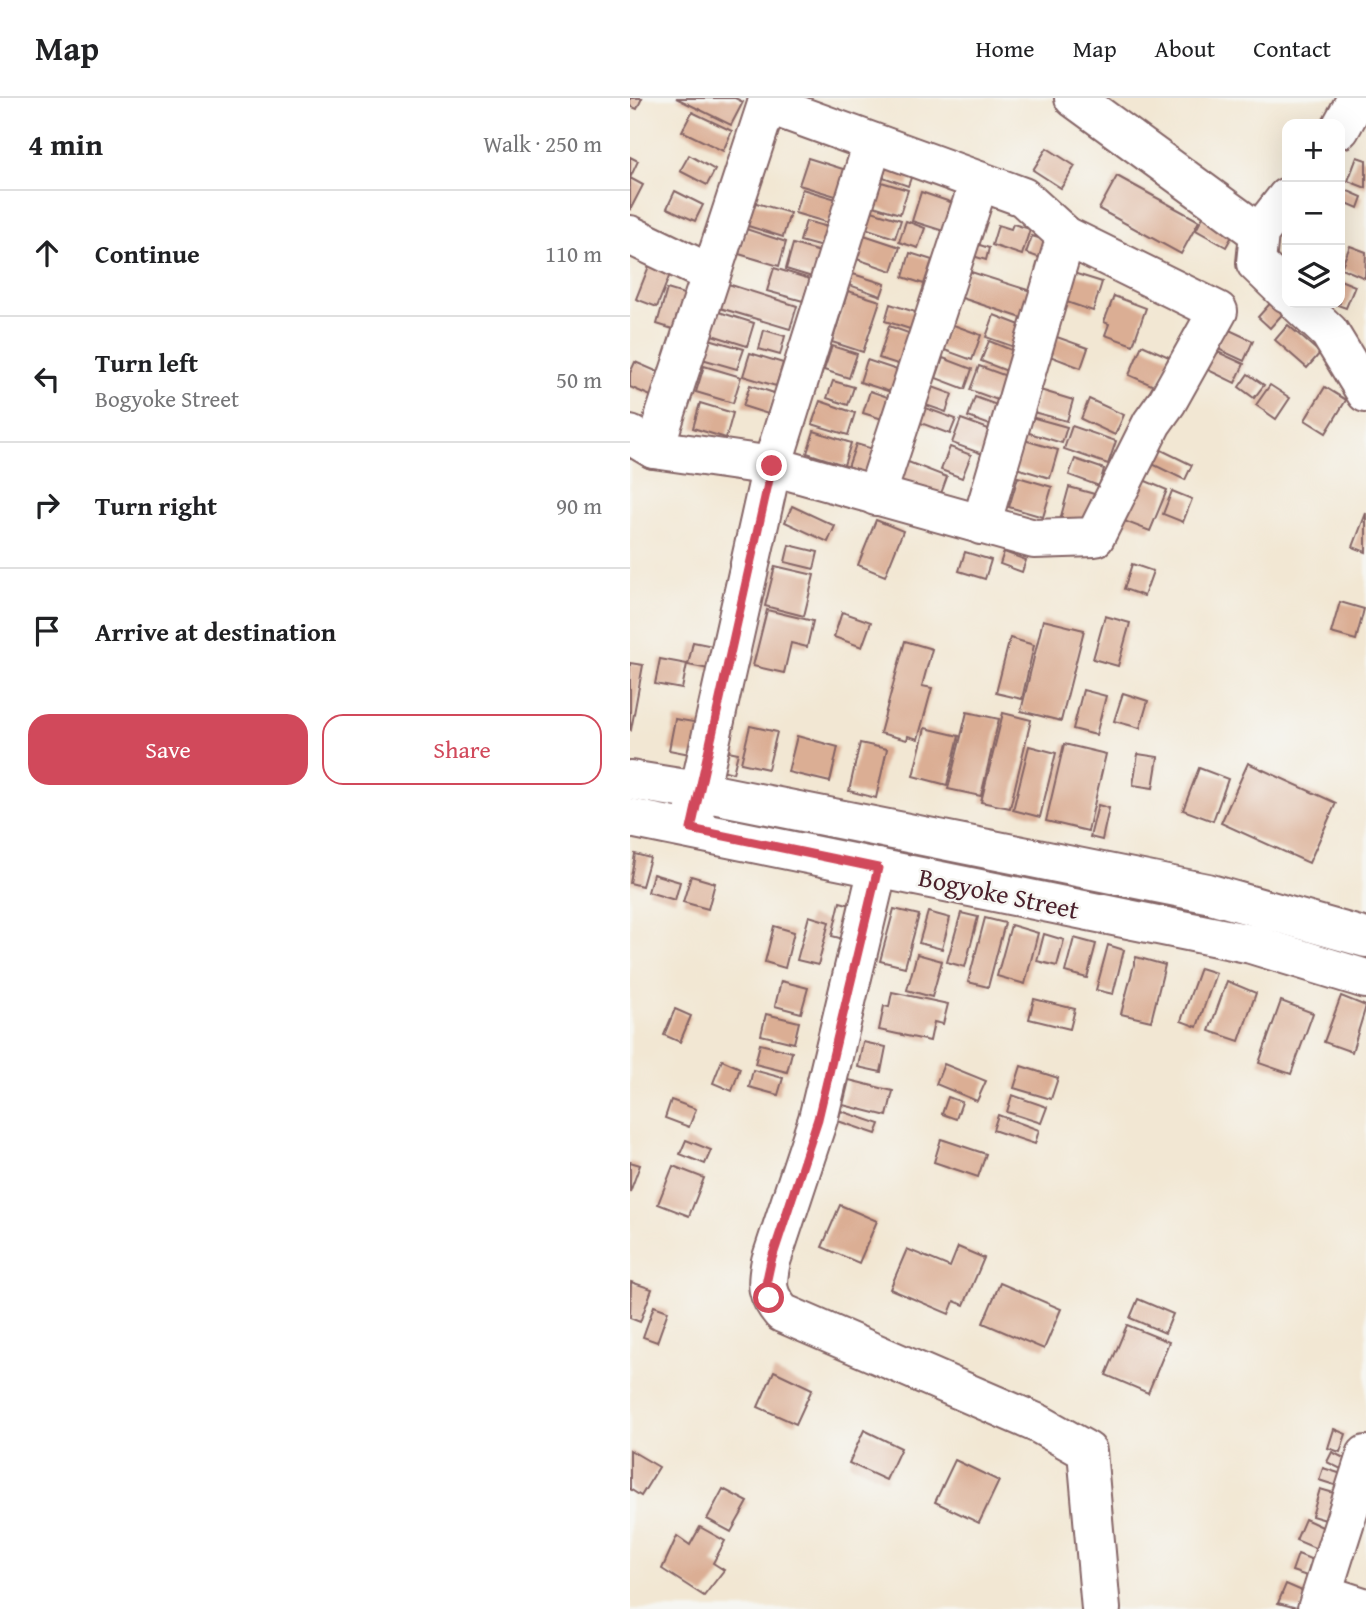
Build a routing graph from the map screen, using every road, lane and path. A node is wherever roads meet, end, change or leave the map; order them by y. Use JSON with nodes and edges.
{"nodes":[{"id":1,"x":1074,"y":98,"type":"edge"},
{"id":2,"x":1357,"y":98,"type":"edge"},
{"id":3,"x":768,"y":101,"type":"edge"},
{"id":4,"x":1345,"y":120,"type":"edge"},
{"id":5,"x":873,"y":143,"type":"junction"},
{"id":6,"x":979,"y":182,"type":"junction"},
{"id":7,"x":1282,"y":206,"type":"edge"},
{"id":8,"x":630,"y":236,"type":"edge"},
{"id":9,"x":1066,"y":236,"type":"junction"},
{"id":10,"x":1257,"y":248,"type":"junction"},
{"id":11,"x":711,"y":274,"type":"junction"},
{"id":12,"x":1282,"y":286,"type":"edge"},
{"id":13,"x":1303,"y":308,"type":"edge"},
{"id":14,"x":1218,"y":311,"type":"junction"},
{"id":15,"x":1366,"y":393,"type":"edge"},
{"id":16,"x":642,"y":442,"type":"edge"},
{"id":17,"x":772,"y":466,"type":"junction"},
{"id":18,"x":876,"y":496,"type":"junction"},
{"id":19,"x":981,"y":525,"type":"junction"},
{"id":20,"x":630,"y":780,"type":"edge"},
{"id":21,"x":698,"y":791,"type":"junction"},
{"id":22,"x":630,"y":818,"type":"edge"},
{"id":23,"x":691,"y":829,"type":"junction"},
{"id":24,"x":878,"y":868,"type":"junction"},
{"id":25,"x":1366,"y":938,"type":"edge"},
{"id":26,"x":1366,"y":978,"type":"edge"},
{"id":27,"x":1366,"y":1455,"type":"edge"},
{"id":28,"x":1320,"y":1601,"type":"edge"},
{"id":29,"x":1366,"y":1608,"type":"edge"},
{"id":30,"x":1101,"y":1609,"type":"edge"}],
"edges":[{"from":1,"to":10,"type":"street"},
{"from":2,"to":4,"type":"street"},
{"from":3,"to":5,"type":"street"},
{"from":3,"to":11,"type":"street"},
{"from":5,"to":6,"type":"street"},
{"from":5,"to":17,"type":"street"},
{"from":6,"to":9,"type":"street"},
{"from":6,"to":18,"type":"street"},
{"from":7,"to":10,"type":"street"},
{"from":8,"to":11,"type":"street"},
{"from":9,"to":14,"type":"street"},
{"from":9,"to":19,"type":"street"},
{"from":10,"to":12,"type":"street"},
{"from":10,"to":14,"type":"street"},
{"from":11,"to":16,"type":"street"},
{"from":13,"to":15,"type":"street"},
{"from":14,"to":19,"type":"street"},
{"from":16,"to":17,"type":"street"},
{"from":17,"to":18,"type":"street"},
{"from":17,"to":21,"type":"street"},
{"from":18,"to":19,"type":"street"},
{"from":20,"to":21,"type":"street","name":"Bogyoke Street"},
{"from":21,"to":23,"type":"street"},
{"from":21,"to":25,"type":"street","name":"Bogyoke Street"},
{"from":22,"to":23,"type":"street","name":"Bogyoke Street"},
{"from":23,"to":24,"type":"street","name":"Bogyoke Street"},
{"from":24,"to":26,"type":"street","name":"Bogyoke Street"},
{"from":24,"to":30,"type":"street"},
{"from":27,"to":28,"type":"street"},
{"from":28,"to":29,"type":"street"}]}
